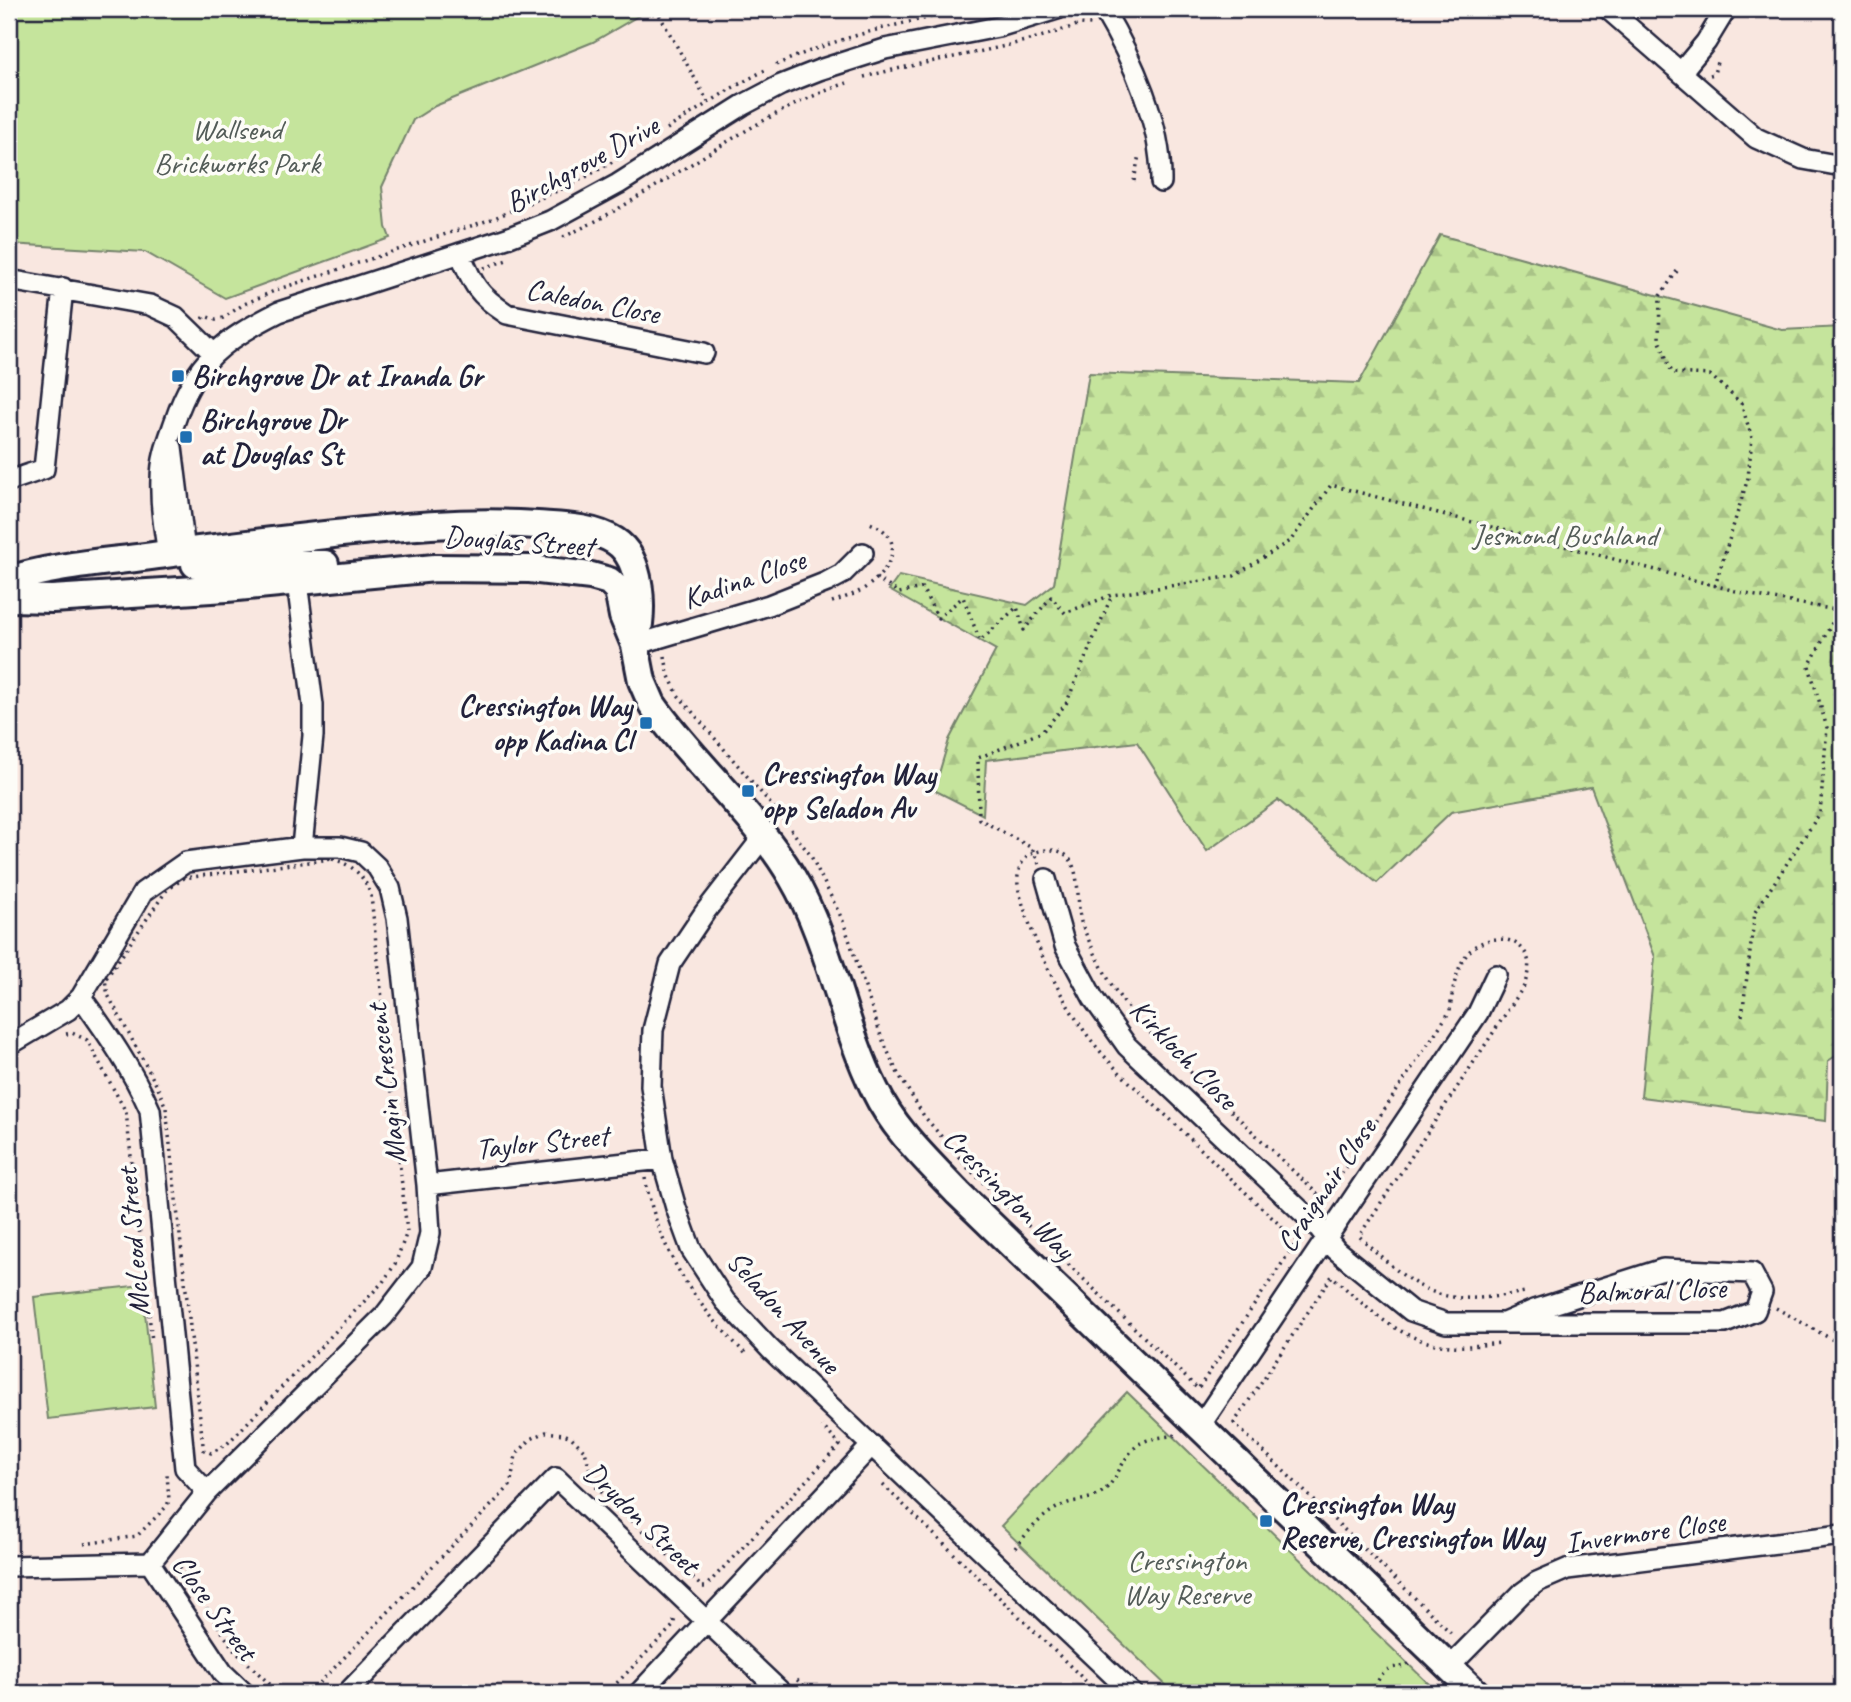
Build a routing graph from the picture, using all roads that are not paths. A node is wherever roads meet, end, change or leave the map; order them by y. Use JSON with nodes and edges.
{"nodes":[{"id":1,"x":1056,"y":9,"type":"edge"},
{"id":2,"x":1103,"y":9,"type":"edge"},
{"id":3,"x":1608,"y":9,"type":"edge"},
{"id":4,"x":1726,"y":9,"type":"edge"},
{"id":5,"x":1682,"y":71,"type":"junction"},
{"id":6,"x":1842,"y":166,"type":"edge"},
{"id":7,"x":1161,"y":182,"type":"dead end"},
{"id":8,"x":460,"y":253,"type":"junction"},
{"id":9,"x":9,"y":280,"type":"edge"},
{"id":10,"x":63,"y":288,"type":"junction"},
{"id":11,"x":213,"y":353,"type":"junction"},
{"id":12,"x":704,"y":353,"type":"dead end"},
{"id":13,"x":9,"y":481,"type":"edge"},
{"id":14,"x":863,"y":554,"type":"dead end"},
{"id":15,"x":177,"y":555,"type":"junction"},
{"id":16,"x":435,"y":568,"type":"junction"},
{"id":17,"x":9,"y":580,"type":"edge"},
{"id":18,"x":297,"y":582,"type":"junction"},
{"id":19,"x":9,"y":598,"type":"edge"},
{"id":20,"x":52,"y":599,"type":"junction"},
{"id":21,"x":635,"y":645,"type":"junction"},
{"id":22,"x":763,"y":837,"type":"junction"},
{"id":23,"x":302,"y":847,"type":"junction"},
{"id":24,"x":1046,"y":879,"type":"road end"},
{"id":25,"x":1496,"y":975,"type":"dead end"},
{"id":26,"x":81,"y":997,"type":"junction"},
{"id":27,"x":9,"y":1045,"type":"edge"},
{"id":28,"x":662,"y":1159,"type":"junction"},
{"id":29,"x":428,"y":1185,"type":"junction"},
{"id":30,"x":1326,"y":1239,"type":"junction"},
{"id":31,"x":1506,"y":1322,"type":"junction"},
{"id":32,"x":1200,"y":1426,"type":"junction"},
{"id":33,"x":872,"y":1445,"type":"junction"},
{"id":34,"x":207,"y":1492,"type":"junction"},
{"id":35,"x":1842,"y":1535,"type":"edge"},
{"id":36,"x":150,"y":1563,"type":"junction"},
{"id":37,"x":9,"y":1566,"type":"edge"},
{"id":38,"x":707,"y":1621,"type":"junction"},
{"id":39,"x":1449,"y":1667,"type":"junction"},
{"id":40,"x":244,"y":1693,"type":"edge"},
{"id":41,"x":347,"y":1693,"type":"edge"},
{"id":42,"x":639,"y":1693,"type":"edge"},
{"id":43,"x":782,"y":1693,"type":"edge"},
{"id":44,"x":1132,"y":1693,"type":"edge"},
{"id":45,"x":1476,"y":1693,"type":"edge"}],
"edges":[{"from":1,"to":8,"type":"street","name":"Birchgrove Drive"},
{"from":2,"to":7,"type":"street"},
{"from":3,"to":5,"type":"street"},
{"from":4,"to":5,"type":"street"},
{"from":5,"to":6,"type":"street"},
{"from":8,"to":11,"type":"street","name":"Birchgrove Drive"},
{"from":8,"to":12,"type":"street","name":"Caledon Close"},
{"from":9,"to":10,"type":"street"},
{"from":10,"to":11,"type":"street"},
{"from":10,"to":13,"type":"street"},
{"from":11,"to":15,"type":"street","name":"Birchgrove Drive"},
{"from":14,"to":21,"type":"street","name":"Kadina Close"},
{"from":15,"to":16,"type":"street"},
{"from":15,"to":17,"type":"street","name":"Douglas Street"},
{"from":15,"to":20,"type":"street"},
{"from":15,"to":21,"type":"street","name":"Douglas Street"},
{"from":16,"to":18,"type":"street","name":"Douglas Street"},
{"from":16,"to":21,"type":"street","name":"Douglas Street"},
{"from":18,"to":20,"type":"street","name":"Douglas Street"},
{"from":18,"to":23,"type":"street"},
{"from":19,"to":20,"type":"street","name":"Douglas Street"},
{"from":21,"to":22,"type":"street","name":"Cressington Way"},
{"from":22,"to":28,"type":"street","name":"Seladon Avenue"},
{"from":22,"to":32,"type":"street","name":"Cressington Way"},
{"from":23,"to":26,"type":"street","name":"Magin Crescent"},
{"from":23,"to":29,"type":"street","name":"Magin Crescent"},
{"from":24,"to":30,"type":"street","name":"Kirkloch Close"},
{"from":25,"to":30,"type":"street","name":"Craignair Close"},
{"from":26,"to":27,"type":"street"},
{"from":26,"to":34,"type":"street","name":"McLeod Street"},
{"from":28,"to":29,"type":"street","name":"Taylor Street"},
{"from":28,"to":33,"type":"street","name":"Seladon Avenue"},
{"from":29,"to":34,"type":"street","name":"Magin Crescent"},
{"from":30,"to":31,"type":"street","name":"Balmoral Close"},
{"from":30,"to":32,"type":"street","name":"Craignair Close"},
{"from":31,"to":31,"type":"street","name":"Balmoral Close"},
{"from":32,"to":39,"type":"street","name":"Cressington Way"},
{"from":33,"to":38,"type":"street"},
{"from":33,"to":44,"type":"street","name":"Seladon Avenue"},
{"from":34,"to":36,"type":"street","name":"Magin Crescent"},
{"from":35,"to":39,"type":"street","name":"Invermore Close"},
{"from":36,"to":37,"type":"street","name":"Close Street"},
{"from":36,"to":40,"type":"street","name":"Close Street"},
{"from":38,"to":41,"type":"street","name":"Drydon Street"},
{"from":38,"to":42,"type":"street"},
{"from":38,"to":43,"type":"street","name":"Drydon Street"},
{"from":39,"to":45,"type":"street","name":"Cressington Way"}]}
